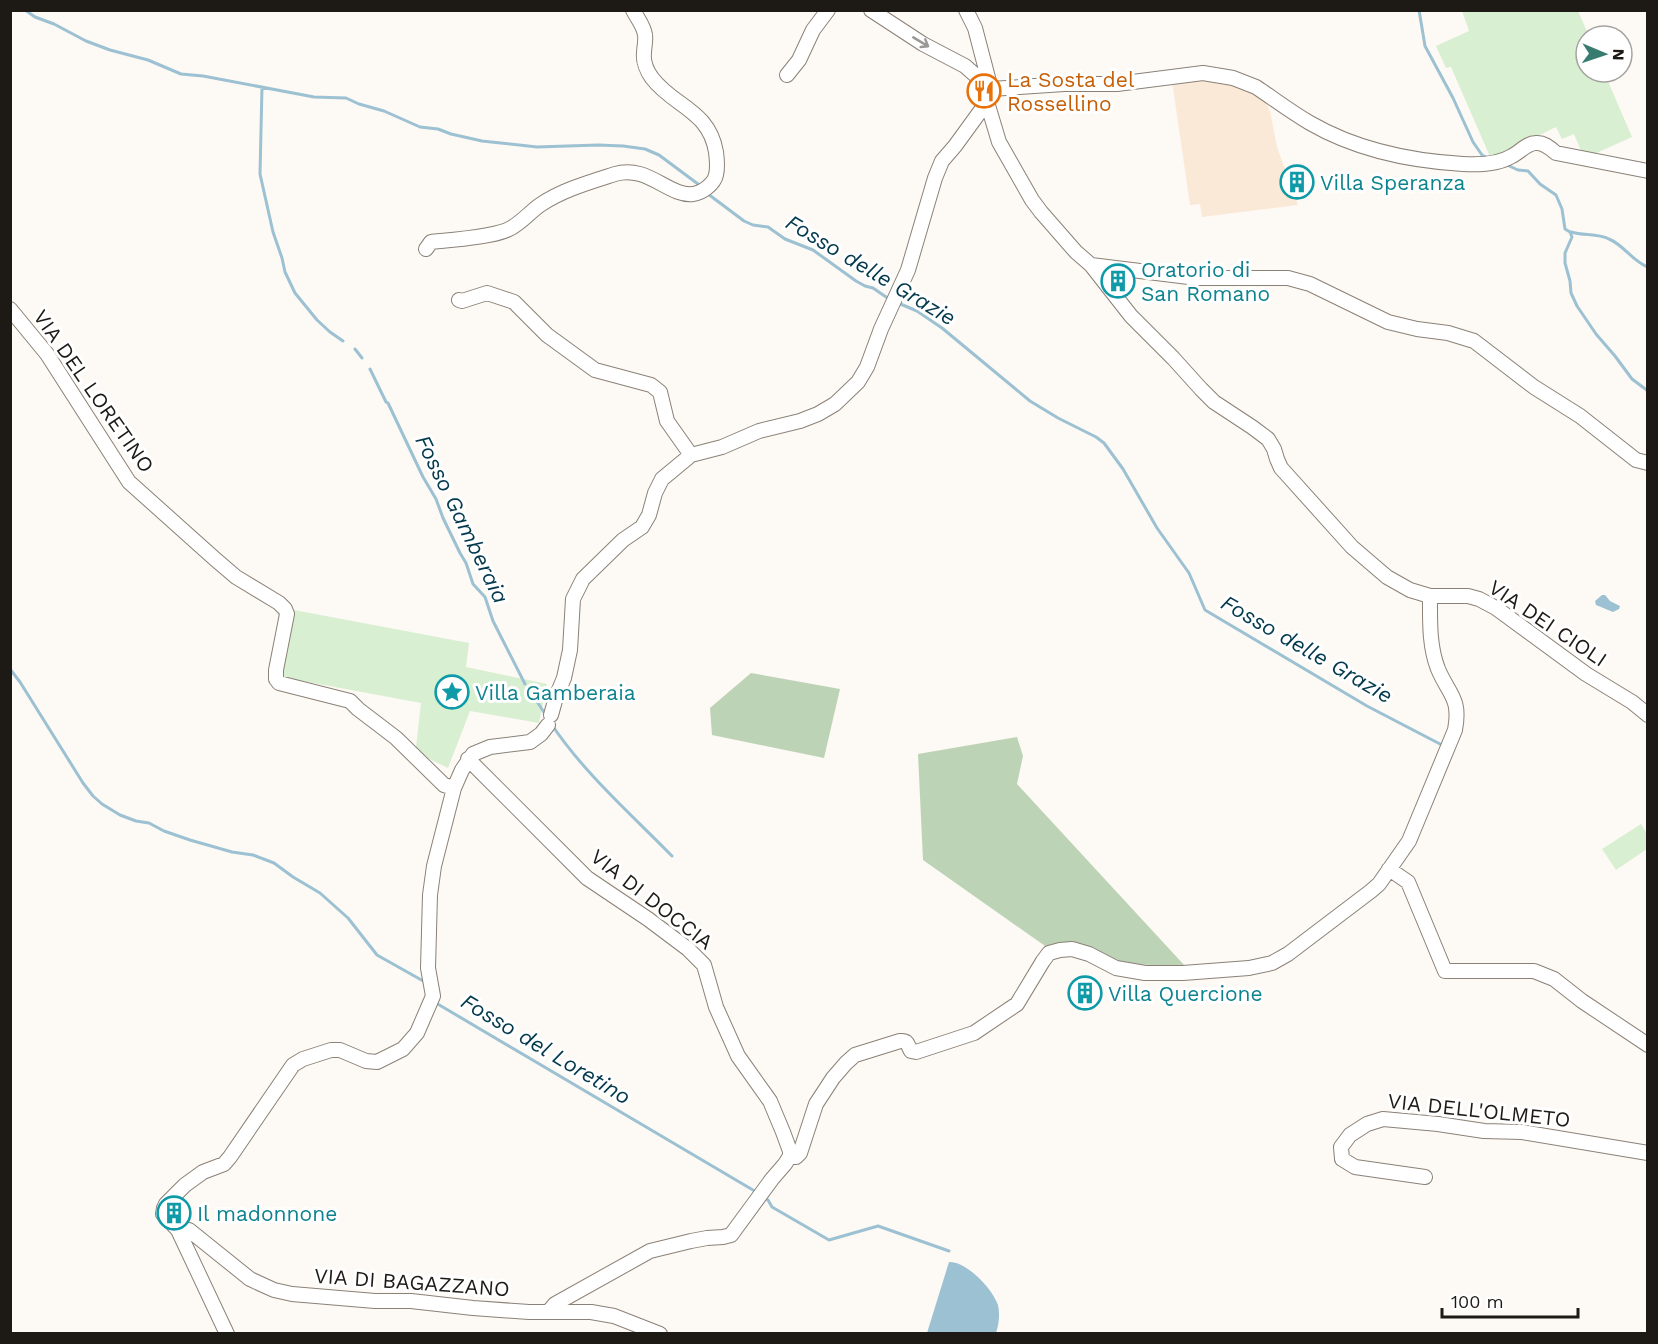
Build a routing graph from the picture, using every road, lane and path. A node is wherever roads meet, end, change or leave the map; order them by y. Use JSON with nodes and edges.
{"nodes":[{"id":1,"x":633,"y":10,"type":"edge"},
{"id":2,"x":828,"y":10,"type":"edge"},
{"id":3,"x":871,"y":10,"type":"edge"},
{"id":4,"x":966,"y":10,"type":"edge"},
{"id":5,"x":787,"y":75,"type":"dead end"},
{"id":6,"x":989,"y":95,"type":"junction"},
{"id":7,"x":1647,"y":171,"type":"edge"},
{"id":8,"x":426,"y":249,"type":"dead end"},
{"id":9,"x":1091,"y":265,"type":"junction"},
{"id":10,"x":459,"y":300,"type":"dead end"},
{"id":11,"x":10,"y":309,"type":"edge"},
{"id":12,"x":691,"y":455,"type":"junction"},
{"id":13,"x":1647,"y":463,"type":"edge"},
{"id":14,"x":1430,"y":596,"type":"junction"},
{"id":15,"x":1647,"y":715,"type":"edge"},
{"id":16,"x":468,"y":759,"type":"junction"},
{"id":17,"x":454,"y":788,"type":"junction"},
{"id":18,"x":1389,"y":869,"type":"junction"},
{"id":19,"x":1647,"y":1045,"type":"edge"},
{"id":20,"x":1647,"y":1153,"type":"edge"},
{"id":21,"x":790,"y":1156,"type":"junction"},
{"id":22,"x":1425,"y":1177,"type":"dead end"},
{"id":23,"x":178,"y":1230,"type":"junction"},
{"id":24,"x":549,"y":1311,"type":"junction"},
{"id":25,"x":227,"y":1334,"type":"edge"},
{"id":26,"x":660,"y":1334,"type":"edge"}],
"edges":[{"from":1,"to":8,"type":"street"},
{"from":2,"to":5,"type":"street"},
{"from":3,"to":6,"type":"street","one_way":true},
{"from":4,"to":6,"type":"street","name":"VIA DEI CIOLI"},
{"from":6,"to":7,"type":"street"},
{"from":6,"to":9,"type":"street","name":"VIA DEI CIOLI"},
{"from":6,"to":12,"type":"street"},
{"from":9,"to":13,"type":"street"},
{"from":9,"to":14,"type":"street","name":"VIA DEI CIOLI"},
{"from":10,"to":12,"type":"street"},
{"from":11,"to":17,"type":"street","name":"VIA DEL LORETINO"},
{"from":12,"to":16,"type":"street"},
{"from":14,"to":15,"type":"street","name":"VIA DEI CIOLI"},
{"from":14,"to":18,"type":"street"},
{"from":16,"to":17,"type":"street"},
{"from":16,"to":21,"type":"street","name":"VIA DI DOCCIA"},
{"from":17,"to":23,"type":"street"},
{"from":18,"to":19,"type":"street"},
{"from":18,"to":21,"type":"street"},
{"from":20,"to":22,"type":"street","name":"VIA DELL'OLMETO"},
{"from":21,"to":24,"type":"street"},
{"from":23,"to":24,"type":"street","name":"VIA DI BAGAZZANO"},
{"from":23,"to":25,"type":"street"},
{"from":24,"to":26,"type":"street","name":"VIA DI BAGAZZANO"}]}
